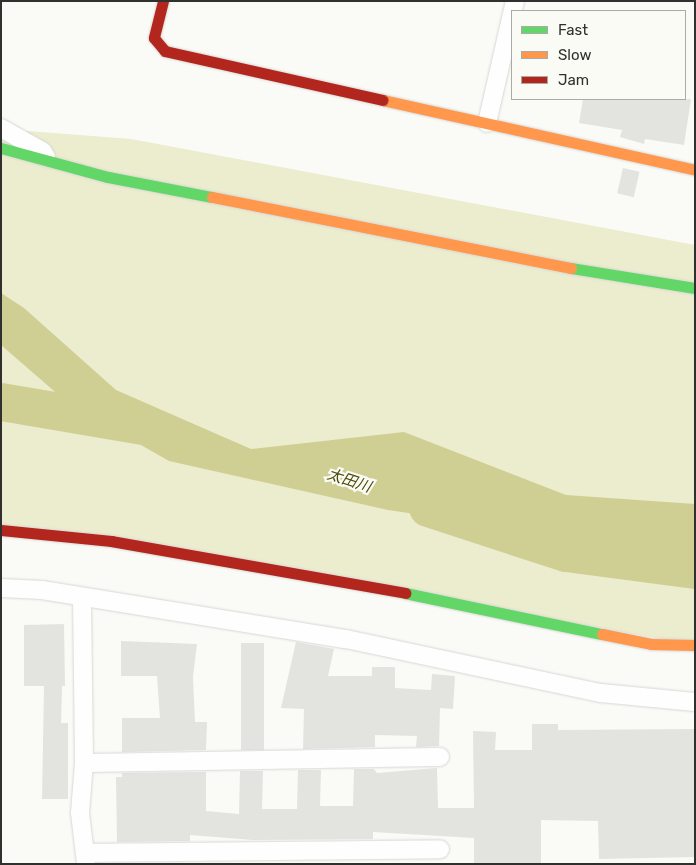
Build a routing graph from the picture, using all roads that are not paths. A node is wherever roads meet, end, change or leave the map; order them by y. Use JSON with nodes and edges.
{"nodes":[{"id":1,"x":163,"y":1,"type":"edge"},
{"id":2,"x":511,"y":14,"type":"edge"},
{"id":3,"x":486,"y":123,"type":"junction"},
{"id":4,"x":1,"y":128,"type":"edge"},
{"id":5,"x":1,"y":148,"type":"edge"},
{"id":6,"x":48,"y":160,"type":"junction"},
{"id":7,"x":695,"y":170,"type":"edge"},
{"id":8,"x":695,"y":288,"type":"edge"},
{"id":9,"x":1,"y":530,"type":"edge"},
{"id":10,"x":1,"y":588,"type":"edge"},
{"id":11,"x":82,"y":597,"type":"junction"},
{"id":12,"x":695,"y":645,"type":"edge"},
{"id":13,"x":695,"y":702,"type":"edge"},
{"id":14,"x":440,"y":757,"type":"dead end"},
{"id":15,"x":84,"y":763,"type":"junction"},
{"id":16,"x":440,"y":849,"type":"dead end"},
{"id":17,"x":86,"y":858,"type":"edge"}],
"edges":[{"from":1,"to":3,"type":"street"},
{"from":2,"to":3,"type":"street"},
{"from":3,"to":7,"type":"street"},
{"from":4,"to":6,"type":"street"},
{"from":5,"to":6,"type":"street"},
{"from":6,"to":8,"type":"street"},
{"from":9,"to":12,"type":"street"},
{"from":10,"to":11,"type":"street"},
{"from":11,"to":13,"type":"street"},
{"from":11,"to":15,"type":"street"},
{"from":14,"to":15,"type":"street"},
{"from":15,"to":17,"type":"street"},
{"from":16,"to":17,"type":"street"}]}
